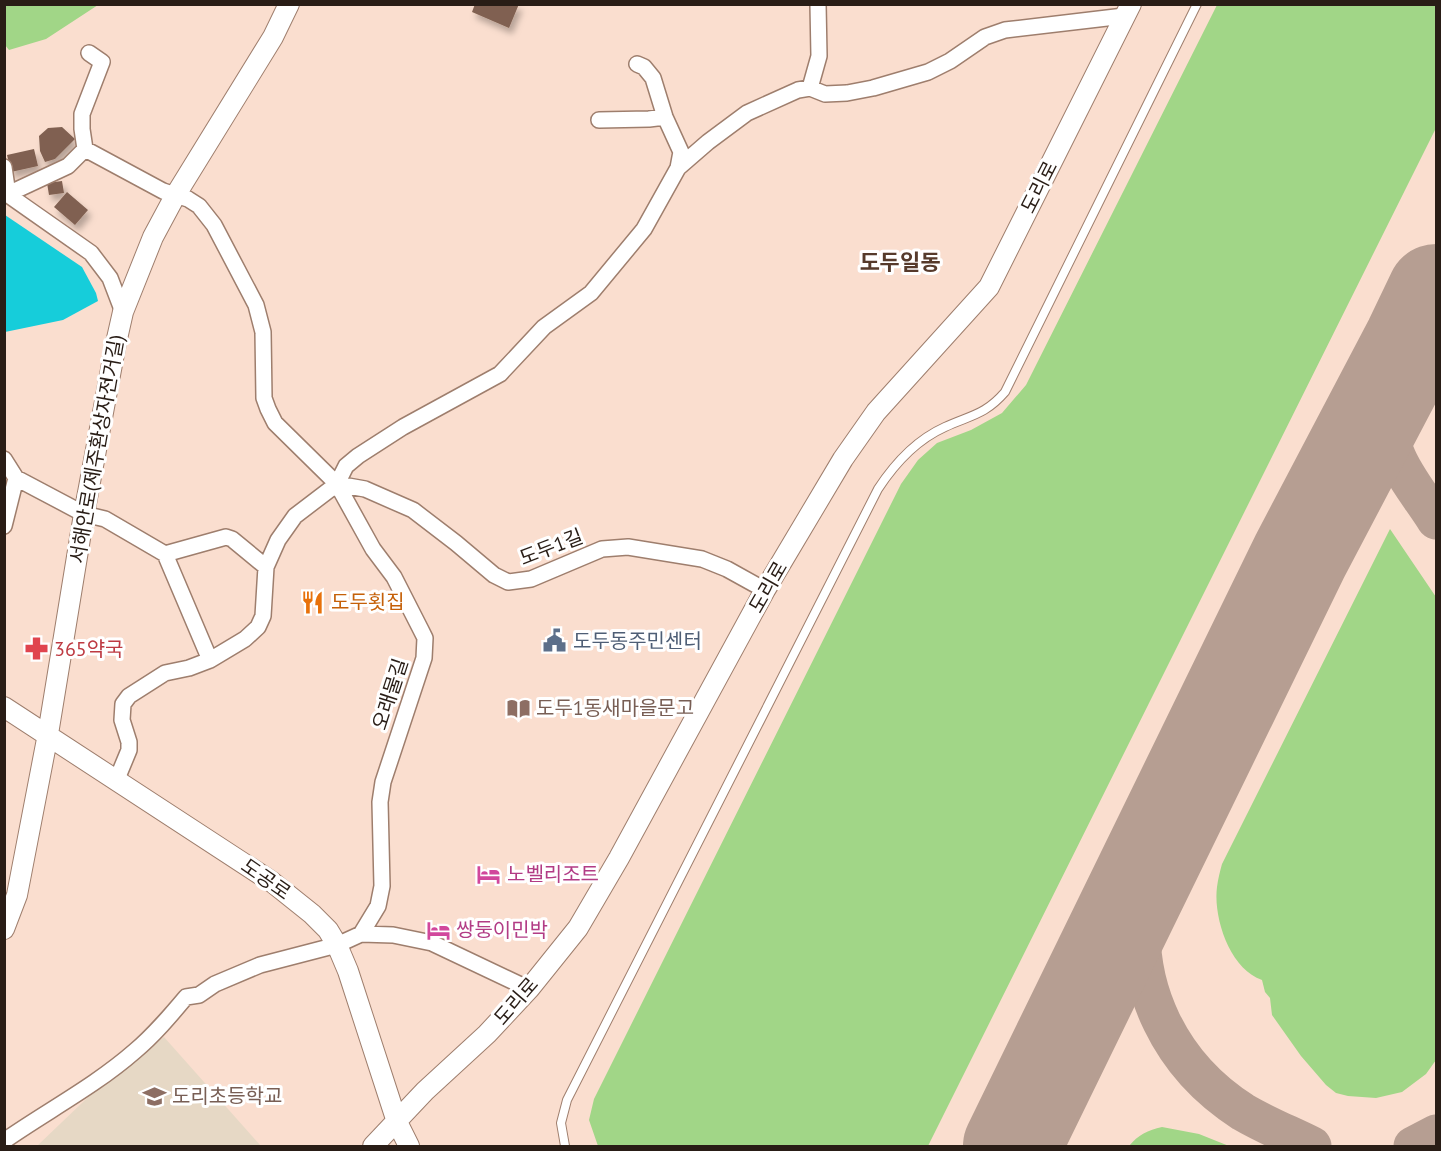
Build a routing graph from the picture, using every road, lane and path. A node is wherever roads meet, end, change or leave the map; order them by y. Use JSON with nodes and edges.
{"nodes":[{"id":1,"x":288,"y":4,"type":"edge"},
{"id":2,"x":818,"y":4,"type":"edge"},
{"id":3,"x":1197,"y":4,"type":"edge"},
{"id":4,"x":1128,"y":10,"type":"edge"},
{"id":5,"x":89,"y":53,"type":"dead end"},
{"id":6,"x":638,"y":64,"type":"dead end"},
{"id":7,"x":810,"y":88,"type":"junction"},
{"id":8,"x":665,"y":117,"type":"junction"},
{"id":9,"x":599,"y":120,"type":"dead end"},
{"id":10,"x":85,"y":149,"type":"junction"},
{"id":11,"x":4,"y":167,"type":"edge"},
{"id":12,"x":678,"y":168,"type":"junction"},
{"id":13,"x":6,"y":193,"type":"edge"},
{"id":14,"x":175,"y":195,"type":"junction"},
{"id":15,"x":123,"y":312,"type":"junction"},
{"id":16,"x":4,"y":459,"type":"edge"},
{"id":17,"x":16,"y":478,"type":"junction"},
{"id":18,"x":337,"y":484,"type":"junction"},
{"id":19,"x":84,"y":514,"type":"junction"},
{"id":20,"x":4,"y":526,"type":"edge"},
{"id":21,"x":165,"y":554,"type":"junction"},
{"id":22,"x":266,"y":567,"type":"junction"},
{"id":23,"x":765,"y":590,"type":"junction"},
{"id":24,"x":210,"y":660,"type":"junction"},
{"id":25,"x":4,"y":707,"type":"edge"},
{"id":26,"x":48,"y":734,"type":"junction"},
{"id":27,"x":117,"y":779,"type":"junction"},
{"id":28,"x":4,"y":929,"type":"edge"},
{"id":29,"x":361,"y":934,"type":"junction"},
{"id":30,"x":337,"y":945,"type":"junction"},
{"id":31,"x":529,"y":989,"type":"junction"},
{"id":32,"x":397,"y":1122,"type":"junction"},
{"id":33,"x":4,"y":1141,"type":"edge"},
{"id":34,"x":373,"y":1146,"type":"edge"},
{"id":35,"x":409,"y":1146,"type":"edge"},
{"id":36,"x":565,"y":1146,"type":"edge"}],
"edges":[{"from":1,"to":14,"type":"street","name":"서해안로(제주환상자전거길)"},
{"from":2,"to":7,"type":"street"},
{"from":3,"to":36,"type":"lane"},
{"from":4,"to":7,"type":"street"},
{"from":4,"to":23,"type":"street","name":"도리로"},
{"from":5,"to":10,"type":"street"},
{"from":6,"to":8,"type":"street"},
{"from":7,"to":12,"type":"street"},
{"from":8,"to":9,"type":"street"},
{"from":8,"to":12,"type":"street"},
{"from":10,"to":13,"type":"street"},
{"from":10,"to":14,"type":"street","name":"오래물길"},
{"from":11,"to":13,"type":"street"},
{"from":12,"to":18,"type":"street"},
{"from":13,"to":15,"type":"street"},
{"from":14,"to":15,"type":"street","name":"서해안로(제주환상자전거길)"},
{"from":14,"to":18,"type":"street","name":"오래물길"},
{"from":15,"to":19,"type":"street","name":"서해안로(제주환상자전거길)"},
{"from":16,"to":17,"type":"street"},
{"from":17,"to":19,"type":"street"},
{"from":17,"to":20,"type":"street"},
{"from":18,"to":22,"type":"street"},
{"from":18,"to":23,"type":"street","name":"도두1길"},
{"from":18,"to":29,"type":"street","name":"오래물길"},
{"from":19,"to":21,"type":"street"},
{"from":19,"to":26,"type":"street","name":"서해안로(제주환상자전거길)"},
{"from":21,"to":22,"type":"street"},
{"from":21,"to":24,"type":"street"},
{"from":22,"to":24,"type":"street"},
{"from":23,"to":31,"type":"street","name":"도리로"},
{"from":24,"to":27,"type":"street"},
{"from":25,"to":26,"type":"street","name":"도공로"},
{"from":26,"to":27,"type":"street","name":"도공로"},
{"from":26,"to":28,"type":"street","name":"서해안로(제주환상자전거길)"},
{"from":27,"to":30,"type":"street","name":"도공로"},
{"from":29,"to":30,"type":"street"},
{"from":29,"to":31,"type":"street"},
{"from":30,"to":32,"type":"street","name":"도공로"},
{"from":30,"to":33,"type":"street"},
{"from":31,"to":32,"type":"street","name":"도리로"},
{"from":32,"to":34,"type":"street","name":"도리로"},
{"from":32,"to":35,"type":"street","name":"도공로"}]}
